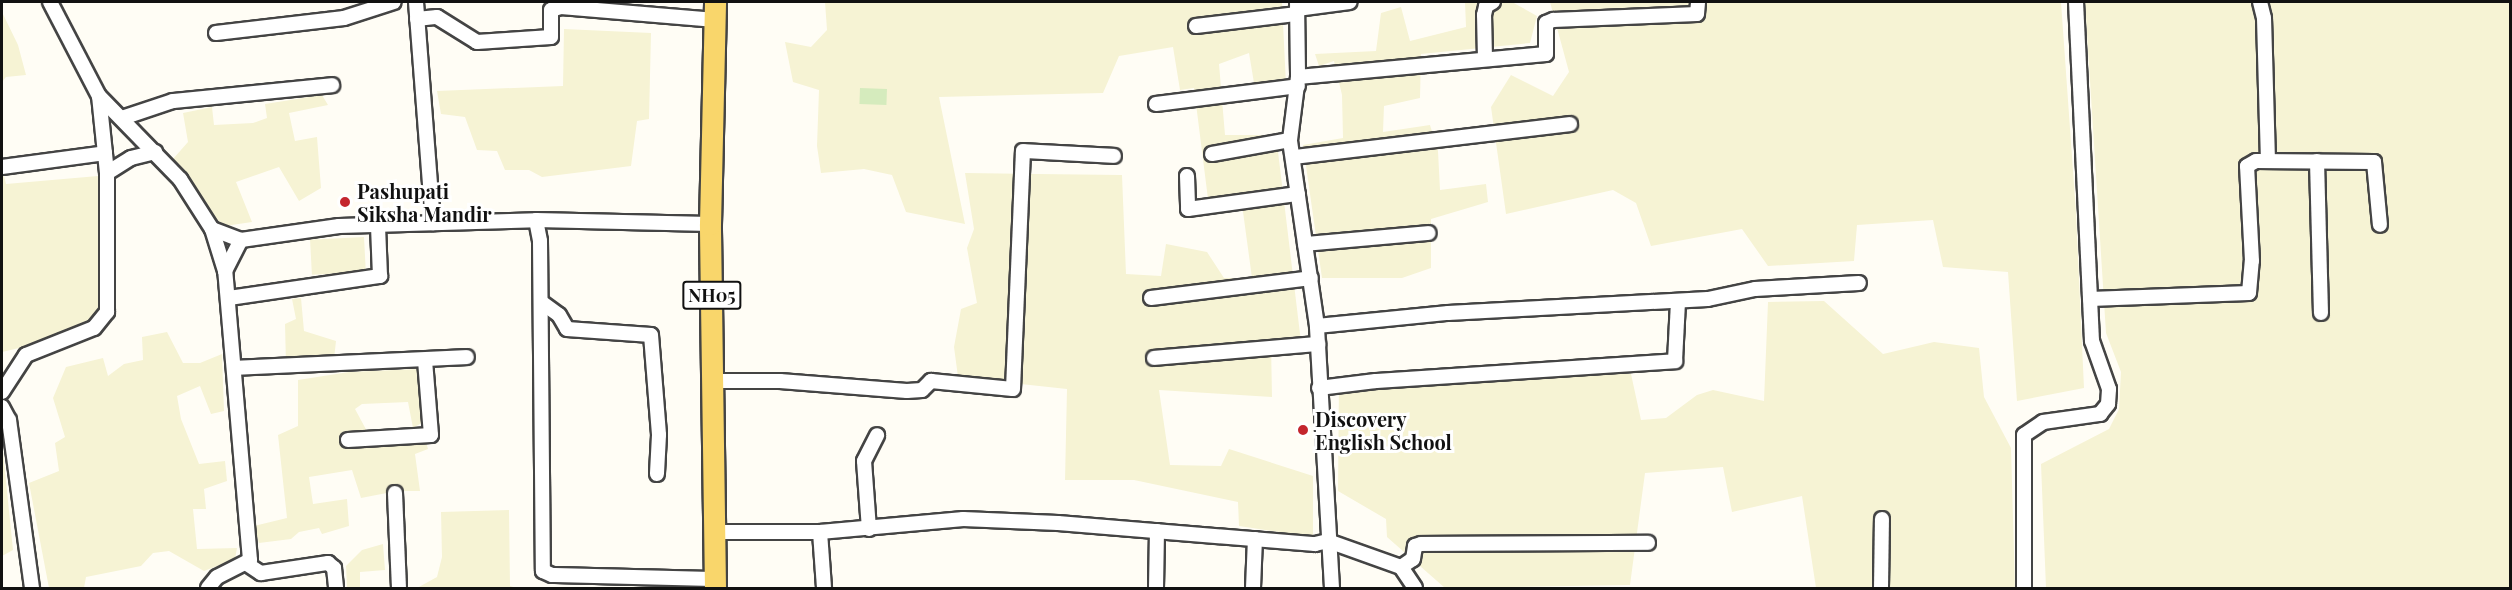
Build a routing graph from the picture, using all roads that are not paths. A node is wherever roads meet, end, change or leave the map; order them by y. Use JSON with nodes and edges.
{"nodes":[{"id":1,"x":50,"y":2,"type":"edge"},
{"id":2,"x":394,"y":2,"type":"edge"},
{"id":3,"x":416,"y":2,"type":"edge"},
{"id":4,"x":1350,"y":2,"type":"edge"},
{"id":5,"x":1493,"y":2,"type":"edge"},
{"id":6,"x":1698,"y":2,"type":"edge"},
{"id":7,"x":2076,"y":2,"type":"edge"},
{"id":8,"x":2260,"y":2,"type":"edge"},
{"id":9,"x":1297,"y":8,"type":"edge"},
{"id":10,"x":715,"y":11,"type":"edge"},
{"id":11,"x":417,"y":19,"type":"junction"},
{"id":12,"x":1196,"y":26,"type":"dead end"},
{"id":13,"x":216,"y":33,"type":"dead end"},
{"id":14,"x":1485,"y":58,"type":"junction"},
{"id":15,"x":1298,"y":82,"type":"junction"},
{"id":16,"x":332,"y":85,"type":"dead end"},
{"id":17,"x":99,"y":96,"type":"junction"},
{"id":18,"x":1156,"y":104,"type":"dead end"},
{"id":19,"x":122,"y":118,"type":"junction"},
{"id":20,"x":1570,"y":124,"type":"dead end"},
{"id":21,"x":1290,"y":140,"type":"junction"},
{"id":22,"x":155,"y":152,"type":"junction"},
{"id":23,"x":105,"y":153,"type":"junction"},
{"id":24,"x":1212,"y":154,"type":"dead end"},
{"id":25,"x":1114,"y":156,"type":"dead end"},
{"id":26,"x":1294,"y":157,"type":"junction"},
{"id":27,"x":2268,"y":161,"type":"junction"},
{"id":28,"x":2317,"y":161,"type":"junction"},
{"id":29,"x":2,"y":167,"type":"edge"},
{"id":30,"x":107,"y":173,"type":"junction"},
{"id":31,"x":1186,"y":176,"type":"dead end"},
{"id":32,"x":1298,"y":194,"type":"junction"},
{"id":33,"x":537,"y":220,"type":"junction"},
{"id":34,"x":433,"y":223,"type":"junction"},
{"id":35,"x":710,"y":224,"type":"junction"},
{"id":36,"x":2380,"y":225,"type":"dead end"},
{"id":37,"x":378,"y":226,"type":"junction"},
{"id":38,"x":212,"y":229,"type":"junction"},
{"id":39,"x":1429,"y":233,"type":"dead end"},
{"id":40,"x":241,"y":240,"type":"junction"},
{"id":41,"x":1305,"y":244,"type":"junction"},
{"id":42,"x":225,"y":271,"type":"junction"},
{"id":43,"x":1311,"y":278,"type":"junction"},
{"id":44,"x":1860,"y":284,"type":"dead end"},
{"id":45,"x":229,"y":298,"type":"junction"},
{"id":46,"x":1151,"y":298,"type":"dead end"},
{"id":47,"x":2090,"y":299,"type":"junction"},
{"id":48,"x":541,"y":302,"type":"junction"},
{"id":49,"x":1678,"y":302,"type":"junction"},
{"id":50,"x":2321,"y":313,"type":"dead end"},
{"id":51,"x":1317,"y":326,"type":"junction"},
{"id":52,"x":1318,"y":344,"type":"junction"},
{"id":53,"x":467,"y":357,"type":"dead end"},
{"id":54,"x":1154,"y":358,"type":"dead end"},
{"id":55,"x":425,"y":361,"type":"junction"},
{"id":56,"x":234,"y":368,"type":"junction"},
{"id":57,"x":714,"y":381,"type":"junction"},
{"id":58,"x":1319,"y":388,"type":"junction"},
{"id":59,"x":2,"y":393,"type":"edge"},
{"id":60,"x":2,"y":407,"type":"edge"},
{"id":61,"x":877,"y":435,"type":"dead end"},
{"id":62,"x":348,"y":440,"type":"dead end"},
{"id":63,"x":657,"y":474,"type":"dead end"},
{"id":64,"x":395,"y":493,"type":"dead end"},
{"id":65,"x":1882,"y":519,"type":"dead end"},
{"id":66,"x":869,"y":529,"type":"junction"},
{"id":67,"x":1157,"y":531,"type":"junction"},
{"id":68,"x":716,"y":532,"type":"junction"},
{"id":69,"x":820,"y":532,"type":"junction"},
{"id":70,"x":1255,"y":539,"type":"junction"},
{"id":71,"x":1328,"y":541,"type":"junction"},
{"id":72,"x":1648,"y":543,"type":"dead end"},
{"id":73,"x":247,"y":564,"type":"junction"},
{"id":74,"x":1401,"y":567,"type":"junction"},
{"id":75,"x":715,"y":584,"type":"edge"},
{"id":76,"x":32,"y":588,"type":"edge"},
{"id":77,"x":208,"y":588,"type":"edge"},
{"id":78,"x":336,"y":588,"type":"edge"},
{"id":79,"x":399,"y":588,"type":"edge"},
{"id":80,"x":824,"y":588,"type":"edge"},
{"id":81,"x":1156,"y":588,"type":"edge"},
{"id":82,"x":1253,"y":588,"type":"edge"},
{"id":83,"x":1332,"y":588,"type":"edge"},
{"id":84,"x":1415,"y":588,"type":"edge"},
{"id":85,"x":1881,"y":588,"type":"edge"},
{"id":86,"x":2024,"y":588,"type":"edge"}],
"edges":[{"from":1,"to":17,"type":"street"},
{"from":2,"to":13,"type":"street"},
{"from":3,"to":11,"type":"street"},
{"from":4,"to":9,"type":"street"},
{"from":5,"to":14,"type":"street"},
{"from":6,"to":14,"type":"street"},
{"from":7,"to":47,"type":"street"},
{"from":8,"to":27,"type":"street"},
{"from":9,"to":12,"type":"street"},
{"from":9,"to":15,"type":"street"},
{"from":10,"to":11,"type":"street"},
{"from":10,"to":35,"type":"main road","number":"NH05"},
{"from":11,"to":34,"type":"street"},
{"from":14,"to":15,"type":"street"},
{"from":15,"to":18,"type":"street"},
{"from":15,"to":21,"type":"street"},
{"from":16,"to":19,"type":"street"},
{"from":17,"to":19,"type":"street"},
{"from":17,"to":23,"type":"street"},
{"from":19,"to":22,"type":"street"},
{"from":20,"to":26,"type":"street"},
{"from":21,"to":24,"type":"street"},
{"from":21,"to":26,"type":"street"},
{"from":22,"to":30,"type":"street"},
{"from":22,"to":38,"type":"street"},
{"from":23,"to":29,"type":"street"},
{"from":23,"to":30,"type":"street"},
{"from":25,"to":57,"type":"street"},
{"from":26,"to":32,"type":"street"},
{"from":27,"to":28,"type":"street"},
{"from":27,"to":47,"type":"street"},
{"from":28,"to":36,"type":"street"},
{"from":28,"to":50,"type":"street"},
{"from":30,"to":59,"type":"street"},
{"from":31,"to":32,"type":"street"},
{"from":32,"to":41,"type":"street"},
{"from":33,"to":34,"type":"street"},
{"from":33,"to":35,"type":"street"},
{"from":33,"to":48,"type":"street"},
{"from":34,"to":37,"type":"street"},
{"from":35,"to":57,"type":"main road","number":"NH05"},
{"from":37,"to":40,"type":"street"},
{"from":37,"to":45,"type":"street"},
{"from":38,"to":40,"type":"street"},
{"from":38,"to":42,"type":"street"},
{"from":39,"to":41,"type":"street"},
{"from":40,"to":42,"type":"street"},
{"from":41,"to":43,"type":"street"},
{"from":42,"to":45,"type":"street"},
{"from":43,"to":46,"type":"street"},
{"from":43,"to":51,"type":"street"},
{"from":44,"to":49,"type":"street"},
{"from":45,"to":56,"type":"street"},
{"from":47,"to":86,"type":"street"},
{"from":48,"to":63,"type":"street"},
{"from":48,"to":75,"type":"street"},
{"from":49,"to":51,"type":"street"},
{"from":49,"to":58,"type":"street"},
{"from":51,"to":52,"type":"street"},
{"from":52,"to":54,"type":"street"},
{"from":52,"to":58,"type":"street"},
{"from":53,"to":55,"type":"street"},
{"from":55,"to":56,"type":"street"},
{"from":55,"to":62,"type":"street"},
{"from":56,"to":73,"type":"street"},
{"from":57,"to":68,"type":"main road","number":"NH05"},
{"from":58,"to":71,"type":"street"},
{"from":60,"to":76,"type":"street"},
{"from":61,"to":66,"type":"street"},
{"from":64,"to":79,"type":"street"},
{"from":65,"to":85,"type":"street"},
{"from":66,"to":67,"type":"street"},
{"from":66,"to":69,"type":"street"},
{"from":67,"to":70,"type":"street"},
{"from":67,"to":81,"type":"street"},
{"from":68,"to":69,"type":"street"},
{"from":68,"to":75,"type":"main road","number":"NH05"},
{"from":69,"to":80,"type":"street"},
{"from":70,"to":71,"type":"street"},
{"from":70,"to":82,"type":"street"},
{"from":71,"to":74,"type":"street"},
{"from":71,"to":83,"type":"street"},
{"from":72,"to":74,"type":"street"},
{"from":73,"to":77,"type":"street"},
{"from":73,"to":78,"type":"street"},
{"from":74,"to":84,"type":"street"}]}
